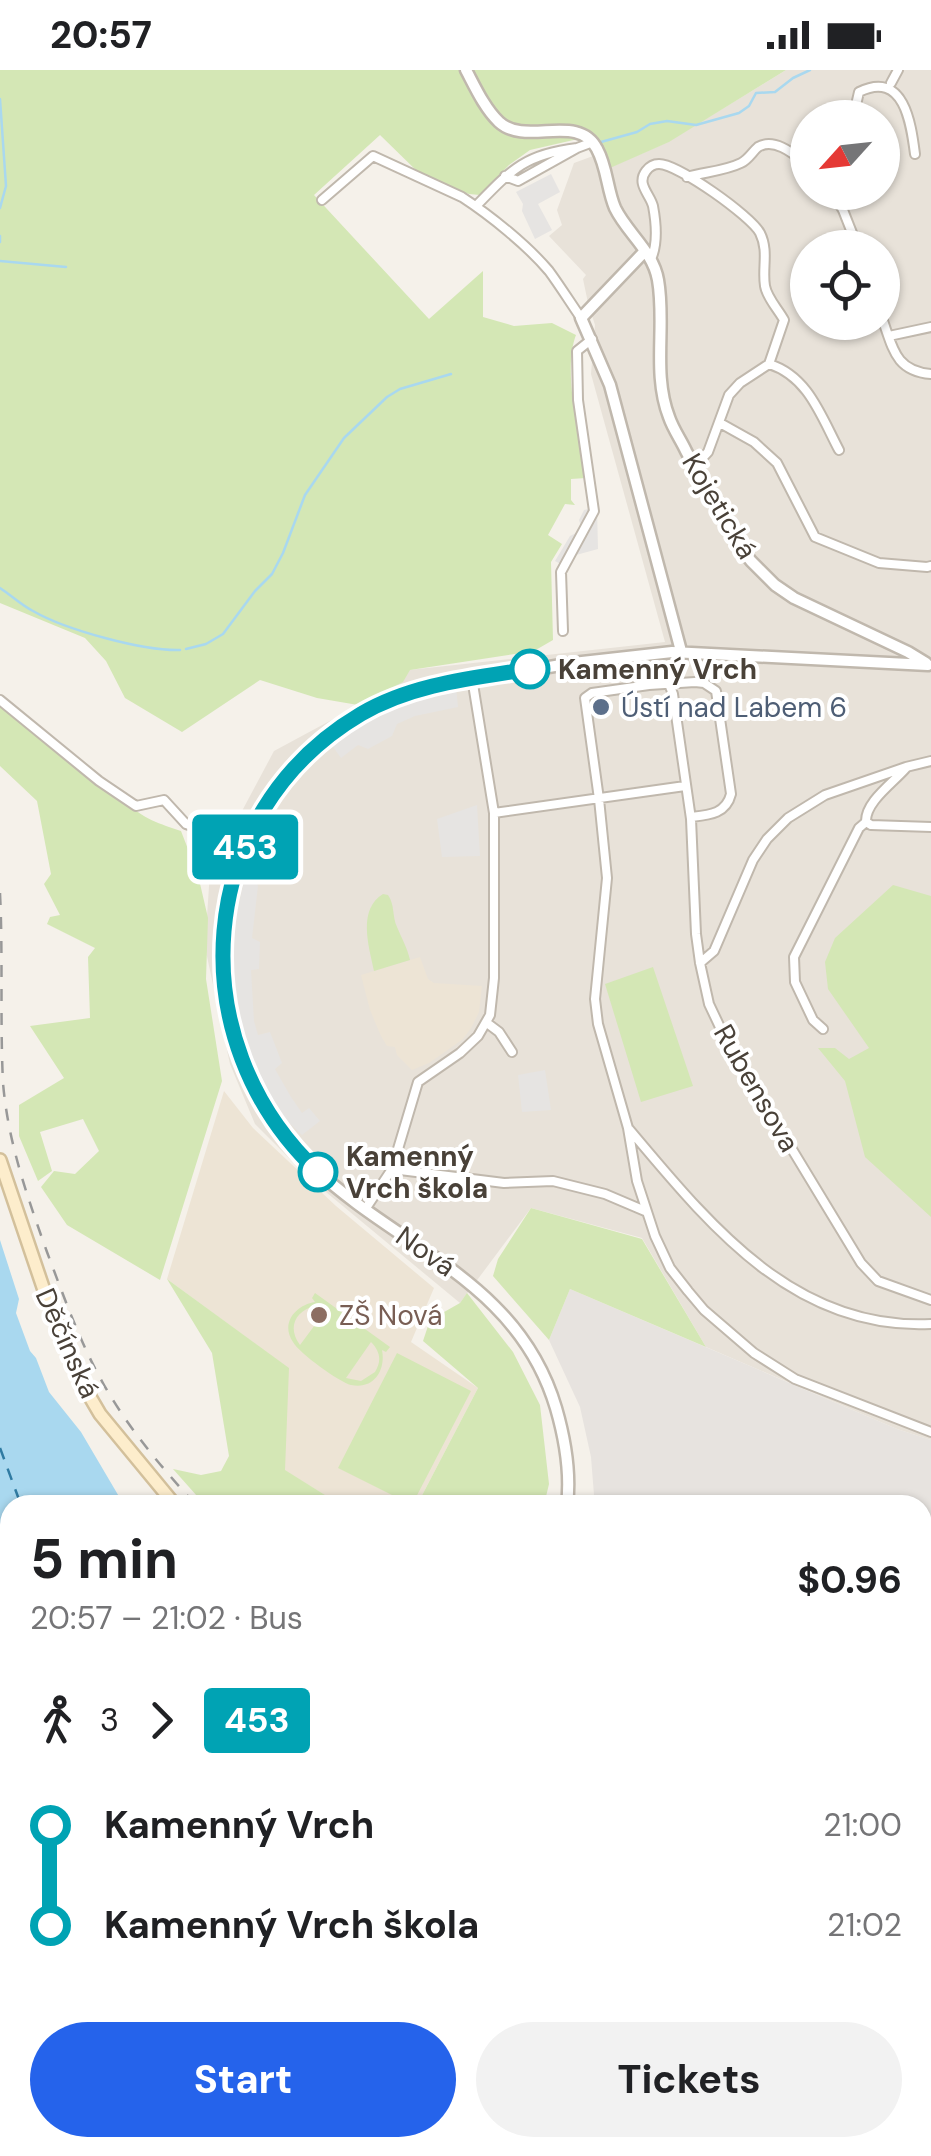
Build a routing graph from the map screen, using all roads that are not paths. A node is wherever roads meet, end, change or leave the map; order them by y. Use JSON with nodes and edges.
{"nodes":[{"id":1,"x":466,"y":70,"type":"edge"},
{"id":2,"x":898,"y":70,"type":"edge"},
{"id":3,"x":891,"y":83,"type":"junction"},
{"id":4,"x":857,"y":100,"type":"edge"},
{"id":5,"x":593,"y":142,"type":"junction"},
{"id":6,"x":577,"y":148,"type":"junction"},
{"id":7,"x":790,"y":153,"type":"edge"},
{"id":8,"x":915,"y":154,"type":"dead end"},
{"id":9,"x":505,"y":176,"type":"junction"},
{"id":10,"x":687,"y":176,"type":"junction"},
{"id":11,"x":322,"y":200,"type":"dead end"},
{"id":12,"x":476,"y":206,"type":"junction"},
{"id":13,"x":843,"y":210,"type":"edge"},
{"id":14,"x":851,"y":230,"type":"edge"},
{"id":15,"x":648,"y":255,"type":"junction"},
{"id":16,"x":581,"y":318,"type":"junction"},
{"id":17,"x":931,"y":327,"type":"edge"},
{"id":18,"x":900,"y":334,"type":"edge"},
{"id":19,"x":592,"y":339,"type":"junction"},
{"id":20,"x":890,"y":340,"type":"edge"},
{"id":21,"x":769,"y":364,"type":"junction"},
{"id":22,"x":931,"y":374,"type":"edge"},
{"id":23,"x":720,"y":423,"type":"junction"},
{"id":24,"x":839,"y":450,"type":"dead end"},
{"id":25,"x":694,"y":466,"type":"junction"},
{"id":26,"x":931,"y":566,"type":"edge"},
{"id":27,"x":562,"y":631,"type":"dead end"},
{"id":28,"x":681,"y":652,"type":"junction"},
{"id":29,"x":930,"y":666,"type":"edge"},
{"id":30,"x":472,"y":678,"type":"junction"},
{"id":31,"x":669,"y":684,"type":"junction"},
{"id":32,"x":0,"y":700,"type":"edge"},
{"id":33,"x":931,"y":761,"type":"edge"},
{"id":34,"x":906,"y":767,"type":"junction"},
{"id":35,"x":685,"y":786,"type":"junction"},
{"id":36,"x":599,"y":799,"type":"junction"},
{"id":37,"x":494,"y":813,"type":"junction"},
{"id":38,"x":691,"y":817,"type":"junction"},
{"id":39,"x":866,"y":822,"type":"junction"},
{"id":40,"x":931,"y":827,"type":"edge"},
{"id":41,"x":246,"y":845,"type":"junction"},
{"id":42,"x":700,"y":962,"type":"junction"},
{"id":43,"x":487,"y":1022,"type":"junction"},
{"id":44,"x":823,"y":1029,"type":"dead end"},
{"id":45,"x":512,"y":1052,"type":"dead end"},
{"id":46,"x":628,"y":1128,"type":"junction"},
{"id":47,"x":0,"y":1160,"type":"edge"},
{"id":48,"x":392,"y":1170,"type":"junction"},
{"id":49,"x":366,"y":1208,"type":"junction"},
{"id":50,"x":645,"y":1212,"type":"junction"},
{"id":51,"x":931,"y":1300,"type":"edge"},
{"id":52,"x":931,"y":1324,"type":"edge"},
{"id":53,"x":931,"y":1432,"type":"edge"},
{"id":54,"x":167,"y":1495,"type":"edge"},
{"id":55,"x":567,"y":1495,"type":"edge"}],
"edges":[{"from":1,"to":5,"type":"street"},
{"from":2,"to":3,"type":"street"},
{"from":3,"to":4,"type":"street"},
{"from":3,"to":8,"type":"street"},
{"from":5,"to":6,"type":"street"},
{"from":5,"to":15,"type":"street","name":"Kojetická"},
{"from":6,"to":9,"type":"street"},
{"from":6,"to":9,"type":"street"},
{"from":7,"to":10,"type":"street"},
{"from":9,"to":12,"type":"street"},
{"from":10,"to":15,"type":"street"},
{"from":10,"to":21,"type":"street"},
{"from":11,"to":12,"type":"street"},
{"from":12,"to":16,"type":"street"},
{"from":13,"to":14,"type":"street"},
{"from":15,"to":16,"type":"street"},
{"from":15,"to":25,"type":"street","name":"Kojetická"},
{"from":16,"to":19,"type":"street"},
{"from":17,"to":18,"type":"street"},
{"from":19,"to":27,"type":"street"},
{"from":19,"to":28,"type":"street"},
{"from":20,"to":22,"type":"street"},
{"from":21,"to":23,"type":"street"},
{"from":21,"to":24,"type":"street"},
{"from":23,"to":25,"type":"street"},
{"from":23,"to":26,"type":"street"},
{"from":25,"to":29,"type":"street","name":"Kojetická"},
{"from":28,"to":29,"type":"street","name":"Nová"},
{"from":28,"to":30,"type":"street","name":"Nová"},
{"from":30,"to":37,"type":"street"},
{"from":30,"to":41,"type":"street","name":"Nová"},
{"from":31,"to":35,"type":"street","name":"Rubensova"},
{"from":31,"to":36,"type":"street"},
{"from":31,"to":38,"type":"street"},
{"from":32,"to":41,"type":"street"},
{"from":33,"to":34,"type":"street"},
{"from":34,"to":39,"type":"street"},
{"from":34,"to":42,"type":"street"},
{"from":35,"to":36,"type":"street"},
{"from":35,"to":38,"type":"street","name":"Rubensova"},
{"from":36,"to":37,"type":"street"},
{"from":36,"to":46,"type":"street"},
{"from":37,"to":43,"type":"street"},
{"from":38,"to":42,"type":"street","name":"Rubensova"},
{"from":39,"to":40,"type":"street"},
{"from":39,"to":44,"type":"street"},
{"from":41,"to":49,"type":"street","name":"Nová"},
{"from":42,"to":51,"type":"street","name":"Rubensova"},
{"from":43,"to":45,"type":"street"},
{"from":43,"to":48,"type":"street"},
{"from":46,"to":50,"type":"street"},
{"from":46,"to":52,"type":"street"},
{"from":47,"to":54,"type":"main road","name":"Děčínská"},
{"from":48,"to":49,"type":"street"},
{"from":48,"to":50,"type":"street"},
{"from":49,"to":55,"type":"street","name":"Nová"},
{"from":50,"to":53,"type":"street"}]}
